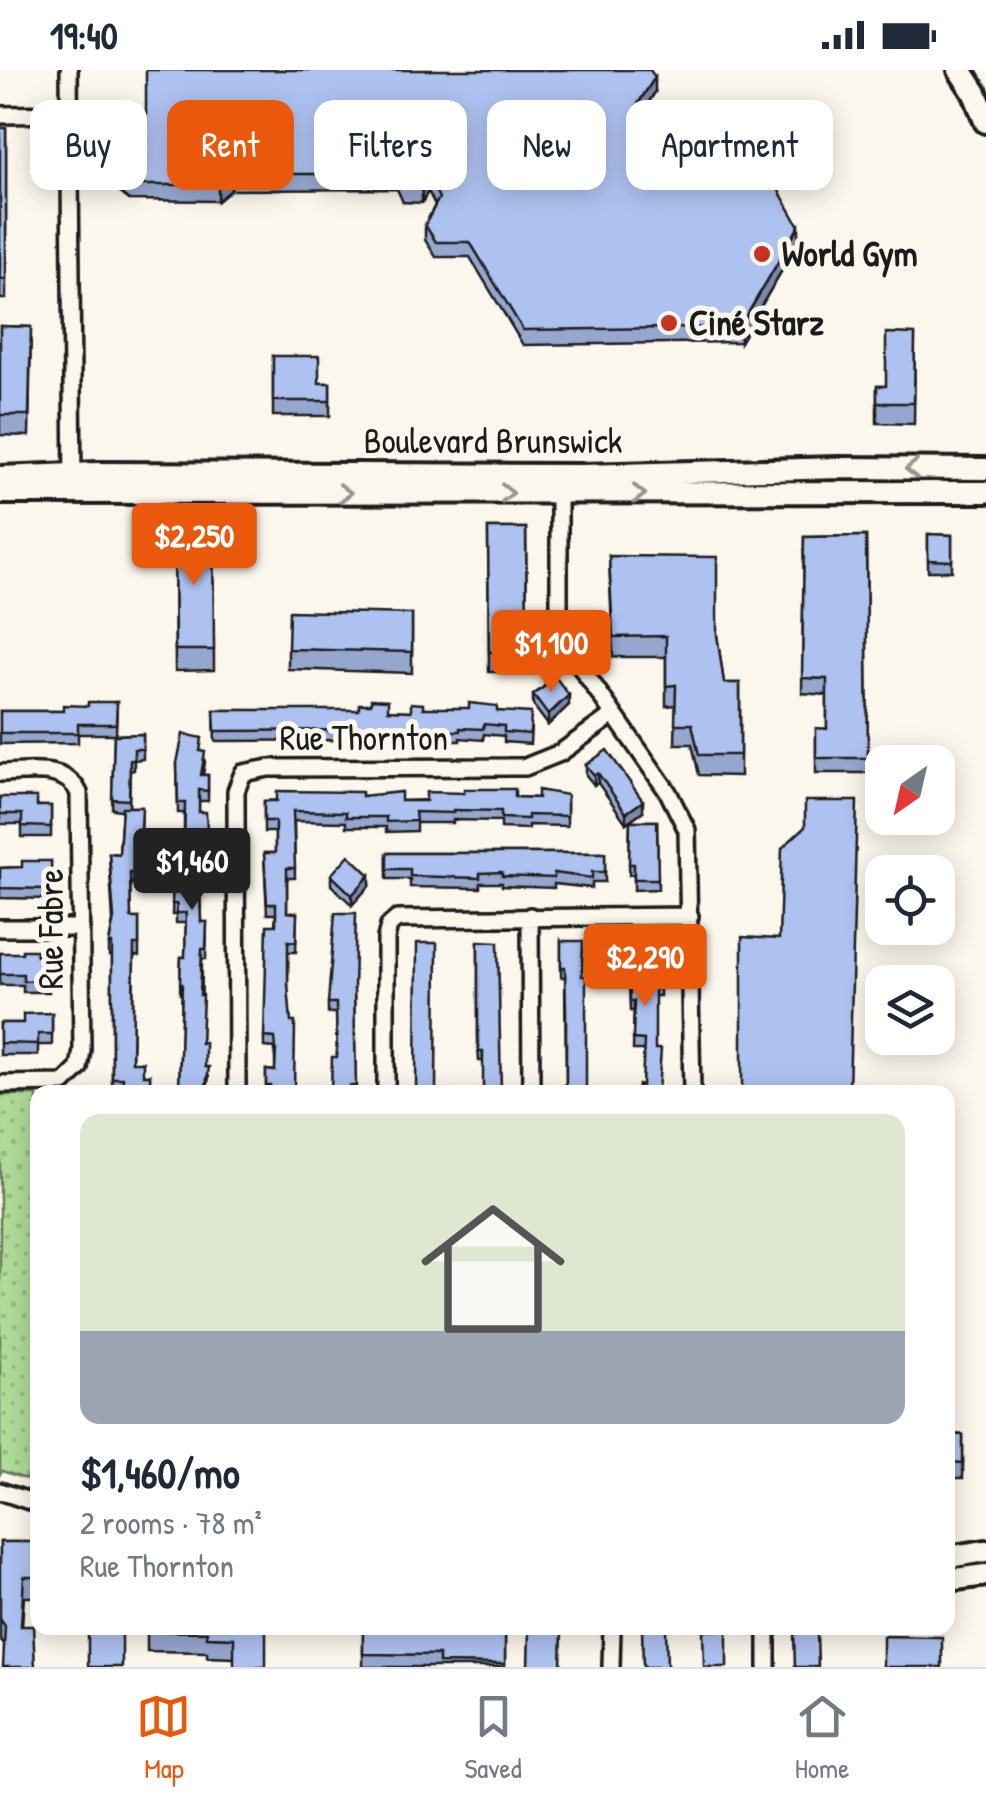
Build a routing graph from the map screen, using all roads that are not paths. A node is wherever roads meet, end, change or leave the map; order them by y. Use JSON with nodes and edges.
{"nodes":[{"id":1,"x":69,"y":70,"type":"edge"},
{"id":2,"x":960,"y":70,"type":"edge"},
{"id":3,"x":70,"y":100,"type":"edge"},
{"id":4,"x":0,"y":114,"type":"edge"},
{"id":5,"x":30,"y":114,"type":"edge"},
{"id":6,"x":986,"y":121,"type":"edge"},
{"id":7,"x":71,"y":190,"type":"edge"},
{"id":8,"x":986,"y":469,"type":"edge"},
{"id":9,"x":0,"y":477,"type":"edge"},
{"id":10,"x":73,"y":484,"type":"junction"},
{"id":11,"x":559,"y":484,"type":"junction"},
{"id":12,"x":986,"y":492,"type":"edge"},
{"id":13,"x":0,"y":493,"type":"edge"},
{"id":14,"x":613,"y":715,"type":"junction"},
{"id":15,"x":0,"y":773,"type":"edge"},
{"id":16,"x":530,"y":916,"type":"junction"},
{"id":17,"x":690,"y":916,"type":"junction"},
{"id":18,"x":0,"y":928,"type":"edge"},
{"id":19,"x":80,"y":928,"type":"junction"},
{"id":20,"x":0,"y":1084,"type":"edge"},
{"id":21,"x":238,"y":1085,"type":"edge"},
{"id":22,"x":386,"y":1085,"type":"edge"},
{"id":23,"x":530,"y":1085,"type":"edge"},
{"id":24,"x":692,"y":1085,"type":"edge"},
{"id":25,"x":0,"y":1491,"type":"edge"},
{"id":26,"x":30,"y":1501,"type":"edge"},
{"id":27,"x":986,"y":1552,"type":"edge"},
{"id":28,"x":955,"y":1556,"type":"edge"},
{"id":29,"x":986,"y":1575,"type":"edge"},
{"id":30,"x":955,"y":1579,"type":"edge"},
{"id":31,"x":612,"y":1635,"type":"edge"},
{"id":32,"x":767,"y":1635,"type":"edge"},
{"id":33,"x":611,"y":1667,"type":"edge"},
{"id":34,"x":767,"y":1667,"type":"edge"}],
"edges":[{"from":1,"to":3,"type":"street"},
{"from":2,"to":6,"type":"main road"},
{"from":4,"to":5,"type":"street"},
{"from":7,"to":10,"type":"street"},
{"from":8,"to":11,"type":"street","name":"Boulevard Brunswick","one_way":true},
{"from":9,"to":10,"type":"street","name":"Boulevard Brunswick"},
{"from":10,"to":11,"type":"street","name":"Boulevard Brunswick"},
{"from":10,"to":13,"type":"street","name":"Boulevard Brunswick"},
{"from":11,"to":12,"type":"street","name":"Boulevard Brunswick","one_way":true},
{"from":11,"to":14,"type":"street"},
{"from":14,"to":17,"type":"street"},
{"from":14,"to":21,"type":"street","name":"Rue Thornton"},
{"from":15,"to":19,"type":"street","name":"Rue Fabre"},
{"from":16,"to":17,"type":"street"},
{"from":16,"to":22,"type":"street"},
{"from":16,"to":23,"type":"street"},
{"from":17,"to":24,"type":"street"},
{"from":18,"to":19,"type":"street"},
{"from":19,"to":20,"type":"street","name":"Rue Fabre"},
{"from":25,"to":26,"type":"street"},
{"from":27,"to":28,"type":"street"},
{"from":29,"to":30,"type":"street"},
{"from":31,"to":33,"type":"street"},
{"from":32,"to":34,"type":"street"}]}
